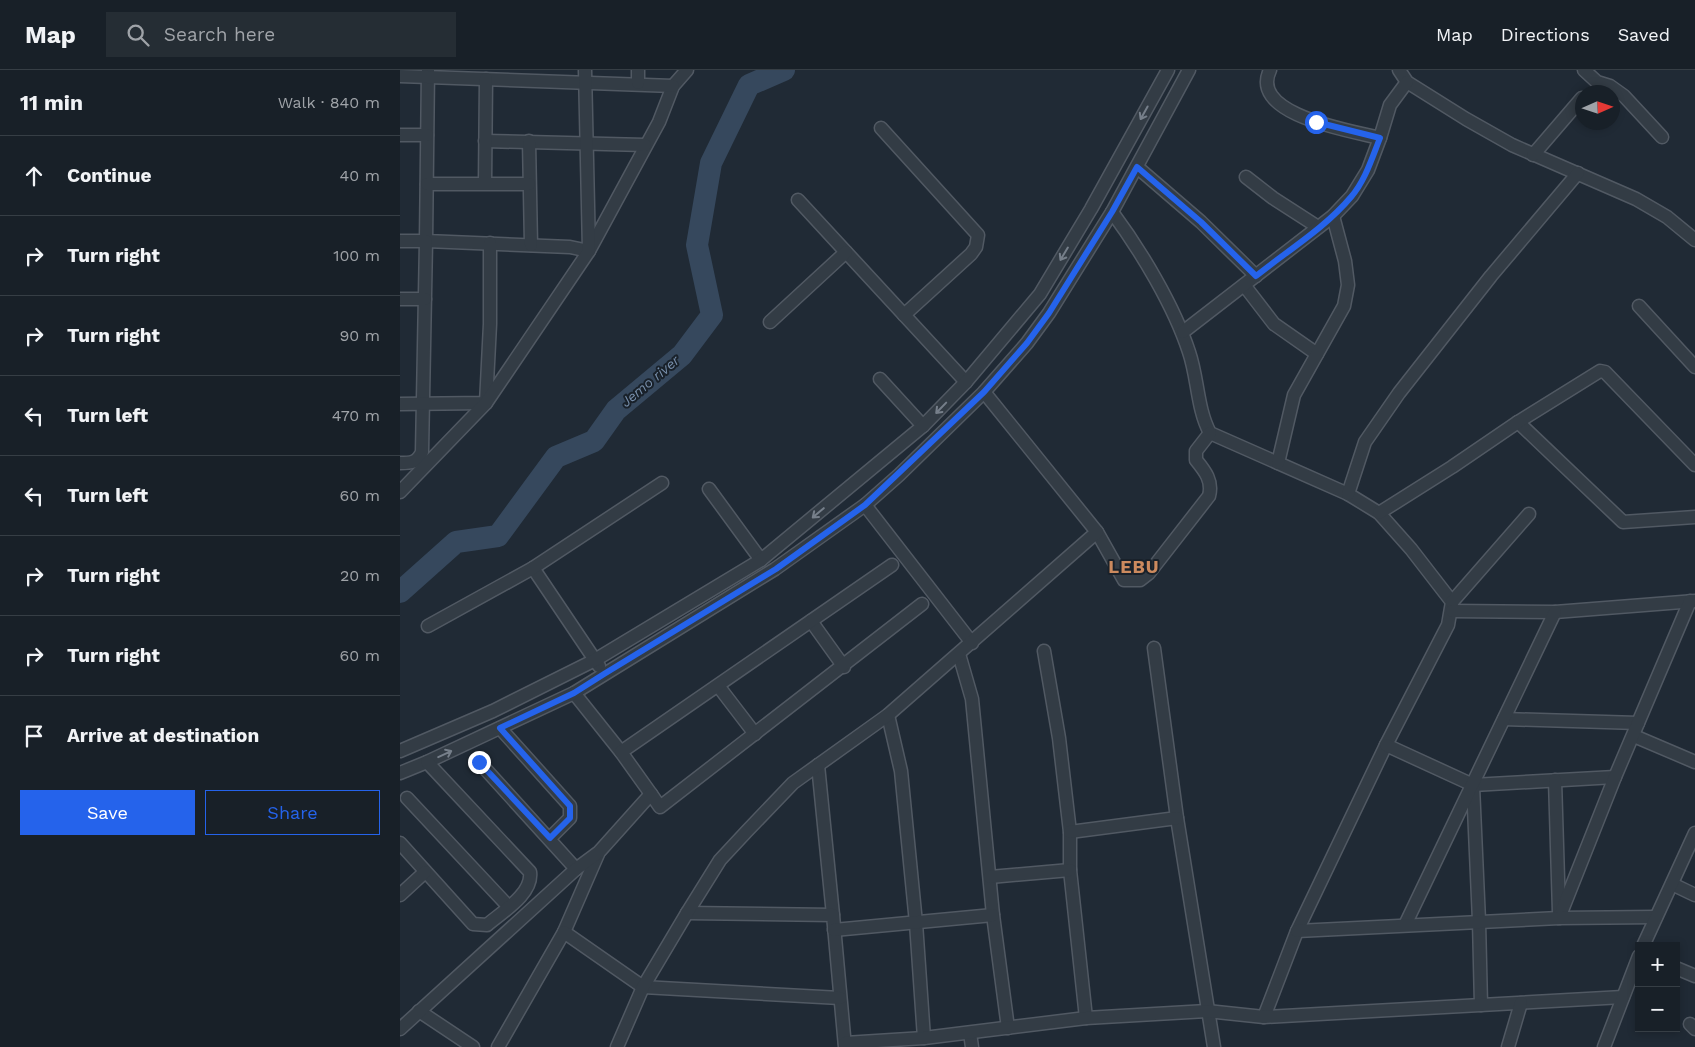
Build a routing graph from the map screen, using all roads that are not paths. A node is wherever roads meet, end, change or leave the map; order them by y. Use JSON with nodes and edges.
{"nodes":[{"id":1,"x":585,"y":70,"type":"edge"},
{"id":2,"x":638,"y":70,"type":"edge"},
{"id":3,"x":687,"y":70,"type":"edge"},
{"id":4,"x":1168,"y":70,"type":"edge"},
{"id":5,"x":1189,"y":70,"type":"edge"},
{"id":6,"x":1270,"y":70,"type":"edge"},
{"id":7,"x":1400,"y":70,"type":"edge"},
{"id":8,"x":1584,"y":70,"type":"edge"},
{"id":9,"x":428,"y":73,"type":"edge"},
{"id":10,"x":400,"y":76,"type":"edge"},
{"id":11,"x":531,"y":76,"type":"edge"},
{"id":12,"x":486,"y":79,"type":"junction"},
{"id":13,"x":1407,"y":82,"type":"junction"},
{"id":14,"x":1597,"y":82,"type":"junction"},
{"id":15,"x":584,"y":83,"type":"junction"},
{"id":16,"x":638,"y":83,"type":"junction"},
{"id":17,"x":1594,"y":85,"type":"edge"},
{"id":18,"x":673,"y":86,"type":"junction"},
{"id":19,"x":1154,"y":94,"type":"junction"},
{"id":20,"x":1172,"y":102,"type":"junction"},
{"id":21,"x":1575,"y":106,"type":"edge"},
{"id":22,"x":881,"y":128,"type":"dead end"},
{"id":23,"x":400,"y":135,"type":"edge"},
{"id":24,"x":427,"y":135,"type":"junction"},
{"id":25,"x":1662,"y":137,"type":"dead end"},
{"id":26,"x":1380,"y":138,"type":"junction"},
{"id":27,"x":485,"y":141,"type":"junction"},
{"id":28,"x":529,"y":142,"type":"junction"},
{"id":29,"x":585,"y":143,"type":"junction"},
{"id":30,"x":645,"y":145,"type":"junction"},
{"id":31,"x":1533,"y":155,"type":"junction"},
{"id":32,"x":1137,"y":167,"type":"junction"},
{"id":33,"x":1578,"y":173,"type":"junction"},
{"id":34,"x":1246,"y":176,"type":"dead end"},
{"id":35,"x":484,"y":183,"type":"junction"},
{"id":36,"x":427,"y":184,"type":"junction"},
{"id":37,"x":529,"y":184,"type":"junction"},
{"id":38,"x":798,"y":200,"type":"dead end"},
{"id":39,"x":1112,"y":212,"type":"junction"},
{"id":40,"x":1333,"y":216,"type":"junction"},
{"id":41,"x":1318,"y":226,"type":"junction"},
{"id":42,"x":400,"y":240,"type":"edge"},
{"id":43,"x":1695,"y":240,"type":"edge"},
{"id":44,"x":426,"y":241,"type":"junction"},
{"id":45,"x":490,"y":243,"type":"junction"},
{"id":46,"x":530,"y":245,"type":"junction"},
{"id":47,"x":589,"y":251,"type":"junction"},
{"id":48,"x":846,"y":252,"type":"junction"},
{"id":49,"x":1256,"y":276,"type":"junction"},
{"id":50,"x":1244,"y":285,"type":"junction"},
{"id":51,"x":400,"y":299,"type":"edge"},
{"id":52,"x":426,"y":299,"type":"junction"},
{"id":53,"x":1640,"y":306,"type":"dead end"},
{"id":54,"x":904,"y":315,"type":"junction"},
{"id":55,"x":770,"y":322,"type":"dead end"},
{"id":56,"x":1183,"y":332,"type":"junction"},
{"id":57,"x":1317,"y":354,"type":"junction"},
{"id":58,"x":1695,"y":367,"type":"edge"},
{"id":59,"x":880,"y":379,"type":"dead end"},
{"id":60,"x":966,"y":382,"type":"junction"},
{"id":61,"x":984,"y":392,"type":"junction"},
{"id":62,"x":486,"y":403,"type":"junction"},
{"id":63,"x":400,"y":404,"type":"edge"},
{"id":64,"x":424,"y":405,"type":"junction"},
{"id":65,"x":1518,"y":422,"type":"junction"},
{"id":66,"x":923,"y":426,"type":"junction"},
{"id":67,"x":1210,"y":433,"type":"junction"},
{"id":68,"x":425,"y":460,"type":"junction"},
{"id":69,"x":400,"y":463,"type":"edge"},
{"id":70,"x":1278,"y":463,"type":"junction"},
{"id":71,"x":1695,"y":465,"type":"edge"},
{"id":72,"x":662,"y":483,"type":"dead end"},
{"id":73,"x":710,"y":489,"type":"dead end"},
{"id":74,"x":400,"y":492,"type":"edge"},
{"id":75,"x":1348,"y":494,"type":"junction"},
{"id":76,"x":865,"y":505,"type":"junction"},
{"id":77,"x":1379,"y":513,"type":"junction"},
{"id":78,"x":1529,"y":514,"type":"dead end"},
{"id":79,"x":1695,"y":517,"type":"edge"},
{"id":80,"x":1097,"y":532,"type":"junction"},
{"id":81,"x":762,"y":560,"type":"junction"},
{"id":82,"x":892,"y":565,"type":"dead end"},
{"id":83,"x":533,"y":568,"type":"junction"},
{"id":84,"x":1692,"y":601,"type":"edge"},
{"id":85,"x":922,"y":604,"type":"dead end"},
{"id":86,"x":1452,"y":606,"type":"junction"},
{"id":87,"x":1555,"y":612,"type":"junction"},
{"id":88,"x":811,"y":621,"type":"junction"},
{"id":89,"x":428,"y":626,"type":"dead end"},
{"id":90,"x":972,"y":642,"type":"junction"},
{"id":91,"x":1154,"y":648,"type":"dead end"},
{"id":92,"x":1044,"y":651,"type":"dead end"},
{"id":93,"x":959,"y":654,"type":"junction"},
{"id":94,"x":595,"y":660,"type":"junction"},
{"id":95,"x":844,"y":667,"type":"junction"},
{"id":96,"x":604,"y":674,"type":"junction"},
{"id":97,"x":719,"y":687,"type":"junction"},
{"id":98,"x":574,"y":693,"type":"junction"},
{"id":99,"x":888,"y":715,"type":"junction"},
{"id":100,"x":1504,"y":718,"type":"junction"},
{"id":101,"x":1638,"y":723,"type":"junction"},
{"id":102,"x":500,"y":728,"type":"junction"},
{"id":103,"x":755,"y":734,"type":"junction"},
{"id":104,"x":1634,"y":736,"type":"junction"},
{"id":105,"x":1386,"y":745,"type":"junction"},
{"id":106,"x":400,"y":751,"type":"edge"},
{"id":107,"x":621,"y":752,"type":"junction"},
{"id":108,"x":427,"y":762,"type":"junction"},
{"id":109,"x":479,"y":762,"type":"dead end"},
{"id":110,"x":1695,"y":762,"type":"edge"},
{"id":111,"x":818,"y":765,"type":"junction"},
{"id":112,"x":400,"y":772,"type":"edge"},
{"id":113,"x":1615,"y":777,"type":"junction"},
{"id":114,"x":1555,"y":780,"type":"junction"},
{"id":115,"x":1473,"y":784,"type":"junction"},
{"id":116,"x":651,"y":794,"type":"junction"},
{"id":117,"x":407,"y":798,"type":"dead end"},
{"id":118,"x":1177,"y":818,"type":"junction"},
{"id":119,"x":1070,"y":832,"type":"junction"},
{"id":120,"x":1695,"y":833,"type":"edge"},
{"id":121,"x":550,"y":838,"type":"junction"},
{"id":122,"x":400,"y":844,"type":"edge"},
{"id":123,"x":599,"y":852,"type":"junction"},
{"id":124,"x":576,"y":869,"type":"junction"},
{"id":125,"x":1070,"y":870,"type":"junction"},
{"id":126,"x":424,"y":872,"type":"junction"},
{"id":127,"x":990,"y":878,"type":"junction"},
{"id":128,"x":1672,"y":884,"type":"junction"},
{"id":129,"x":400,"y":895,"type":"edge"},
{"id":130,"x":1695,"y":895,"type":"edge"},
{"id":131,"x":508,"y":906,"type":"junction"},
{"id":132,"x":687,"y":913,"type":"junction"},
{"id":133,"x":833,"y":915,"type":"junction"},
{"id":134,"x":993,"y":915,"type":"junction"},
{"id":135,"x":1559,"y":918,"type":"junction"},
{"id":136,"x":1656,"y":918,"type":"junction"},
{"id":137,"x":1479,"y":921,"type":"junction"},
{"id":138,"x":916,"y":923,"type":"junction"},
{"id":139,"x":1405,"y":925,"type":"junction"},
{"id":140,"x":834,"y":930,"type":"junction"},
{"id":141,"x":1297,"y":931,"type":"junction"},
{"id":142,"x":564,"y":932,"type":"junction"},
{"id":143,"x":1645,"y":942,"type":"edge"},
{"id":144,"x":1635,"y":966,"type":"edge"},
{"id":145,"x":1680,"y":970,"type":"edge"},
{"id":146,"x":1695,"y":976,"type":"edge"},
{"id":147,"x":643,"y":988,"type":"junction"},
{"id":148,"x":1623,"y":997,"type":"junction"},
{"id":149,"x":840,"y":998,"type":"junction"},
{"id":150,"x":1521,"y":1003,"type":"junction"},
{"id":151,"x":1480,"y":1006,"type":"junction"},
{"id":152,"x":419,"y":1011,"type":"junction"},
{"id":153,"x":1207,"y":1012,"type":"junction"},
{"id":154,"x":1264,"y":1017,"type":"junction"},
{"id":155,"x":1086,"y":1018,"type":"junction"},
{"id":156,"x":1008,"y":1028,"type":"junction"},
{"id":157,"x":400,"y":1029,"type":"edge"},
{"id":158,"x":970,"y":1033,"type":"junction"},
{"id":159,"x":924,"y":1038,"type":"junction"},
{"id":160,"x":903,"y":1043,"type":"edge"},
{"id":161,"x":845,"y":1045,"type":"edge"},
{"id":162,"x":473,"y":1047,"type":"edge"},
{"id":163,"x":498,"y":1047,"type":"edge"},
{"id":164,"x":617,"y":1047,"type":"edge"},
{"id":165,"x":972,"y":1047,"type":"edge"},
{"id":166,"x":1214,"y":1047,"type":"edge"},
{"id":167,"x":1508,"y":1047,"type":"edge"},
{"id":168,"x":1604,"y":1047,"type":"edge"}],
"edges":[{"from":1,"to":15,"type":"street"},
{"from":2,"to":16,"type":"street"},
{"from":3,"to":18,"type":"street"},
{"from":4,"to":19,"type":"street"},
{"from":5,"to":20,"type":"street"},
{"from":6,"to":26,"type":"street"},
{"from":7,"to":13,"type":"street"},
{"from":8,"to":14,"type":"street"},
{"from":9,"to":10,"type":"street"},
{"from":9,"to":12,"type":"street"},
{"from":9,"to":24,"type":"street"},
{"from":11,"to":12,"type":"street"},
{"from":11,"to":15,"type":"street"},
{"from":12,"to":27,"type":"street"},
{"from":13,"to":26,"type":"street"},
{"from":13,"to":31,"type":"street"},
{"from":14,"to":17,"type":"street"},
{"from":14,"to":25,"type":"street"},
{"from":15,"to":16,"type":"street"},
{"from":15,"to":29,"type":"street"},
{"from":16,"to":18,"type":"street"},
{"from":18,"to":30,"type":"street"},
{"from":19,"to":20,"type":"street"},
{"from":19,"to":60,"type":"street","one_way":true},
{"from":20,"to":32,"type":"street"},
{"from":21,"to":31,"type":"street"},
{"from":22,"to":54,"type":"street"},
{"from":23,"to":24,"type":"street"},
{"from":24,"to":36,"type":"street"},
{"from":26,"to":40,"type":"street"},
{"from":27,"to":28,"type":"street"},
{"from":27,"to":35,"type":"street"},
{"from":28,"to":29,"type":"street"},
{"from":28,"to":37,"type":"street"},
{"from":29,"to":30,"type":"street"},
{"from":29,"to":47,"type":"street"},
{"from":30,"to":47,"type":"street"},
{"from":31,"to":33,"type":"street"},
{"from":32,"to":39,"type":"street"},
{"from":32,"to":49,"type":"street"},
{"from":33,"to":43,"type":"street"},
{"from":33,"to":75,"type":"street"},
{"from":34,"to":41,"type":"street"},
{"from":35,"to":36,"type":"street"},
{"from":35,"to":37,"type":"street"},
{"from":36,"to":44,"type":"street"},
{"from":37,"to":46,"type":"street"},
{"from":38,"to":48,"type":"street"},
{"from":39,"to":56,"type":"street"},
{"from":39,"to":61,"type":"street"},
{"from":40,"to":41,"type":"street"},
{"from":40,"to":57,"type":"street"},
{"from":41,"to":49,"type":"street"},
{"from":42,"to":44,"type":"street"},
{"from":44,"to":45,"type":"street"},
{"from":44,"to":52,"type":"street"},
{"from":45,"to":46,"type":"street"},
{"from":45,"to":62,"type":"street"},
{"from":46,"to":47,"type":"street"},
{"from":47,"to":62,"type":"street"},
{"from":48,"to":54,"type":"street"},
{"from":48,"to":55,"type":"street"},
{"from":49,"to":50,"type":"street"},
{"from":50,"to":56,"type":"street"},
{"from":50,"to":57,"type":"street"},
{"from":51,"to":52,"type":"street"},
{"from":52,"to":64,"type":"street"},
{"from":53,"to":58,"type":"street"},
{"from":54,"to":60,"type":"street"},
{"from":56,"to":67,"type":"street"},
{"from":57,"to":70,"type":"street"},
{"from":59,"to":66,"type":"street"},
{"from":60,"to":66,"type":"street","one_way":true},
{"from":61,"to":76,"type":"street"},
{"from":61,"to":80,"type":"street"},
{"from":62,"to":64,"type":"street"},
{"from":62,"to":68,"type":"street"},
{"from":63,"to":64,"type":"street"},
{"from":64,"to":68,"type":"street"},
{"from":65,"to":71,"type":"street"},
{"from":65,"to":77,"type":"street"},
{"from":65,"to":79,"type":"street"},
{"from":66,"to":81,"type":"street","one_way":true},
{"from":67,"to":70,"type":"street"},
{"from":67,"to":80,"type":"street"},
{"from":68,"to":69,"type":"street"},
{"from":68,"to":74,"type":"street"},
{"from":70,"to":75,"type":"street"},
{"from":72,"to":83,"type":"street"},
{"from":73,"to":81,"type":"street"},
{"from":75,"to":77,"type":"street"},
{"from":76,"to":90,"type":"street"},
{"from":76,"to":96,"type":"street"},
{"from":77,"to":86,"type":"street"},
{"from":78,"to":86,"type":"street"},
{"from":80,"to":90,"type":"street"},
{"from":81,"to":94,"type":"street"},
{"from":82,"to":88,"type":"street"},
{"from":83,"to":89,"type":"street"},
{"from":83,"to":94,"type":"street"},
{"from":84,"to":87,"type":"street"},
{"from":84,"to":101,"type":"street"},
{"from":85,"to":95,"type":"street"},
{"from":86,"to":87,"type":"street"},
{"from":86,"to":105,"type":"street"},
{"from":87,"to":100,"type":"street"},
{"from":88,"to":95,"type":"street"},
{"from":88,"to":97,"type":"street"},
{"from":90,"to":93,"type":"street"},
{"from":91,"to":118,"type":"street"},
{"from":92,"to":119,"type":"street"},
{"from":93,"to":99,"type":"street"},
{"from":93,"to":127,"type":"street"},
{"from":94,"to":96,"type":"street"},
{"from":94,"to":106,"type":"street"},
{"from":95,"to":103,"type":"street"},
{"from":96,"to":98,"type":"street"},
{"from":97,"to":103,"type":"street"},
{"from":97,"to":107,"type":"street"},
{"from":98,"to":102,"type":"street"},
{"from":98,"to":107,"type":"street"},
{"from":99,"to":111,"type":"street"},
{"from":99,"to":138,"type":"street"},
{"from":100,"to":101,"type":"street"},
{"from":100,"to":115,"type":"street"},
{"from":101,"to":104,"type":"street"},
{"from":108,"to":102,"type":"street","one_way":true},
{"from":102,"to":121,"type":"street"},
{"from":103,"to":116,"type":"street"},
{"from":104,"to":110,"type":"street"},
{"from":104,"to":113,"type":"street"},
{"from":105,"to":115,"type":"street"},
{"from":105,"to":141,"type":"street"},
{"from":107,"to":116,"type":"street"},
{"from":108,"to":112,"type":"street"},
{"from":108,"to":131,"type":"street"},
{"from":109,"to":121,"type":"street"},
{"from":111,"to":132,"type":"street"},
{"from":111,"to":133,"type":"street"},
{"from":113,"to":114,"type":"street"},
{"from":113,"to":135,"type":"street"},
{"from":114,"to":115,"type":"street"},
{"from":114,"to":135,"type":"street"},
{"from":115,"to":137,"type":"street"},
{"from":115,"to":139,"type":"street"},
{"from":116,"to":123,"type":"street"},
{"from":117,"to":131,"type":"street"},
{"from":118,"to":119,"type":"street"},
{"from":118,"to":153,"type":"street"},
{"from":119,"to":125,"type":"street"},
{"from":120,"to":128,"type":"street"},
{"from":121,"to":124,"type":"street"},
{"from":122,"to":126,"type":"street"},
{"from":123,"to":124,"type":"street"},
{"from":123,"to":142,"type":"street"},
{"from":124,"to":152,"type":"street"},
{"from":125,"to":127,"type":"street"},
{"from":125,"to":155,"type":"street"},
{"from":126,"to":129,"type":"street"},
{"from":126,"to":131,"type":"street"},
{"from":127,"to":134,"type":"street"},
{"from":128,"to":130,"type":"street"},
{"from":128,"to":136,"type":"street"},
{"from":132,"to":133,"type":"street"},
{"from":132,"to":147,"type":"street"},
{"from":133,"to":140,"type":"street"},
{"from":134,"to":138,"type":"street"},
{"from":134,"to":156,"type":"street"},
{"from":135,"to":136,"type":"street"},
{"from":135,"to":137,"type":"street"},
{"from":136,"to":143,"type":"street"},
{"from":137,"to":139,"type":"street"},
{"from":137,"to":151,"type":"street"},
{"from":138,"to":140,"type":"street"},
{"from":138,"to":159,"type":"street"},
{"from":139,"to":141,"type":"street"},
{"from":140,"to":149,"type":"street"},
{"from":141,"to":154,"type":"street"},
{"from":142,"to":147,"type":"street"},
{"from":142,"to":163,"type":"street"},
{"from":144,"to":148,"type":"street"},
{"from":145,"to":146,"type":"street"},
{"from":147,"to":149,"type":"street"},
{"from":147,"to":164,"type":"street"},
{"from":148,"to":150,"type":"street"},
{"from":148,"to":168,"type":"street"},
{"from":149,"to":161,"type":"street"},
{"from":150,"to":151,"type":"street"},
{"from":150,"to":167,"type":"street"},
{"from":151,"to":154,"type":"street"},
{"from":152,"to":157,"type":"street"},
{"from":152,"to":162,"type":"street"},
{"from":153,"to":154,"type":"street"},
{"from":153,"to":155,"type":"street"},
{"from":153,"to":166,"type":"street"},
{"from":155,"to":156,"type":"street"},
{"from":156,"to":158,"type":"street"},
{"from":158,"to":159,"type":"street"},
{"from":158,"to":165,"type":"street"},
{"from":159,"to":160,"type":"street"},
{"from":160,"to":161,"type":"street"}]}
